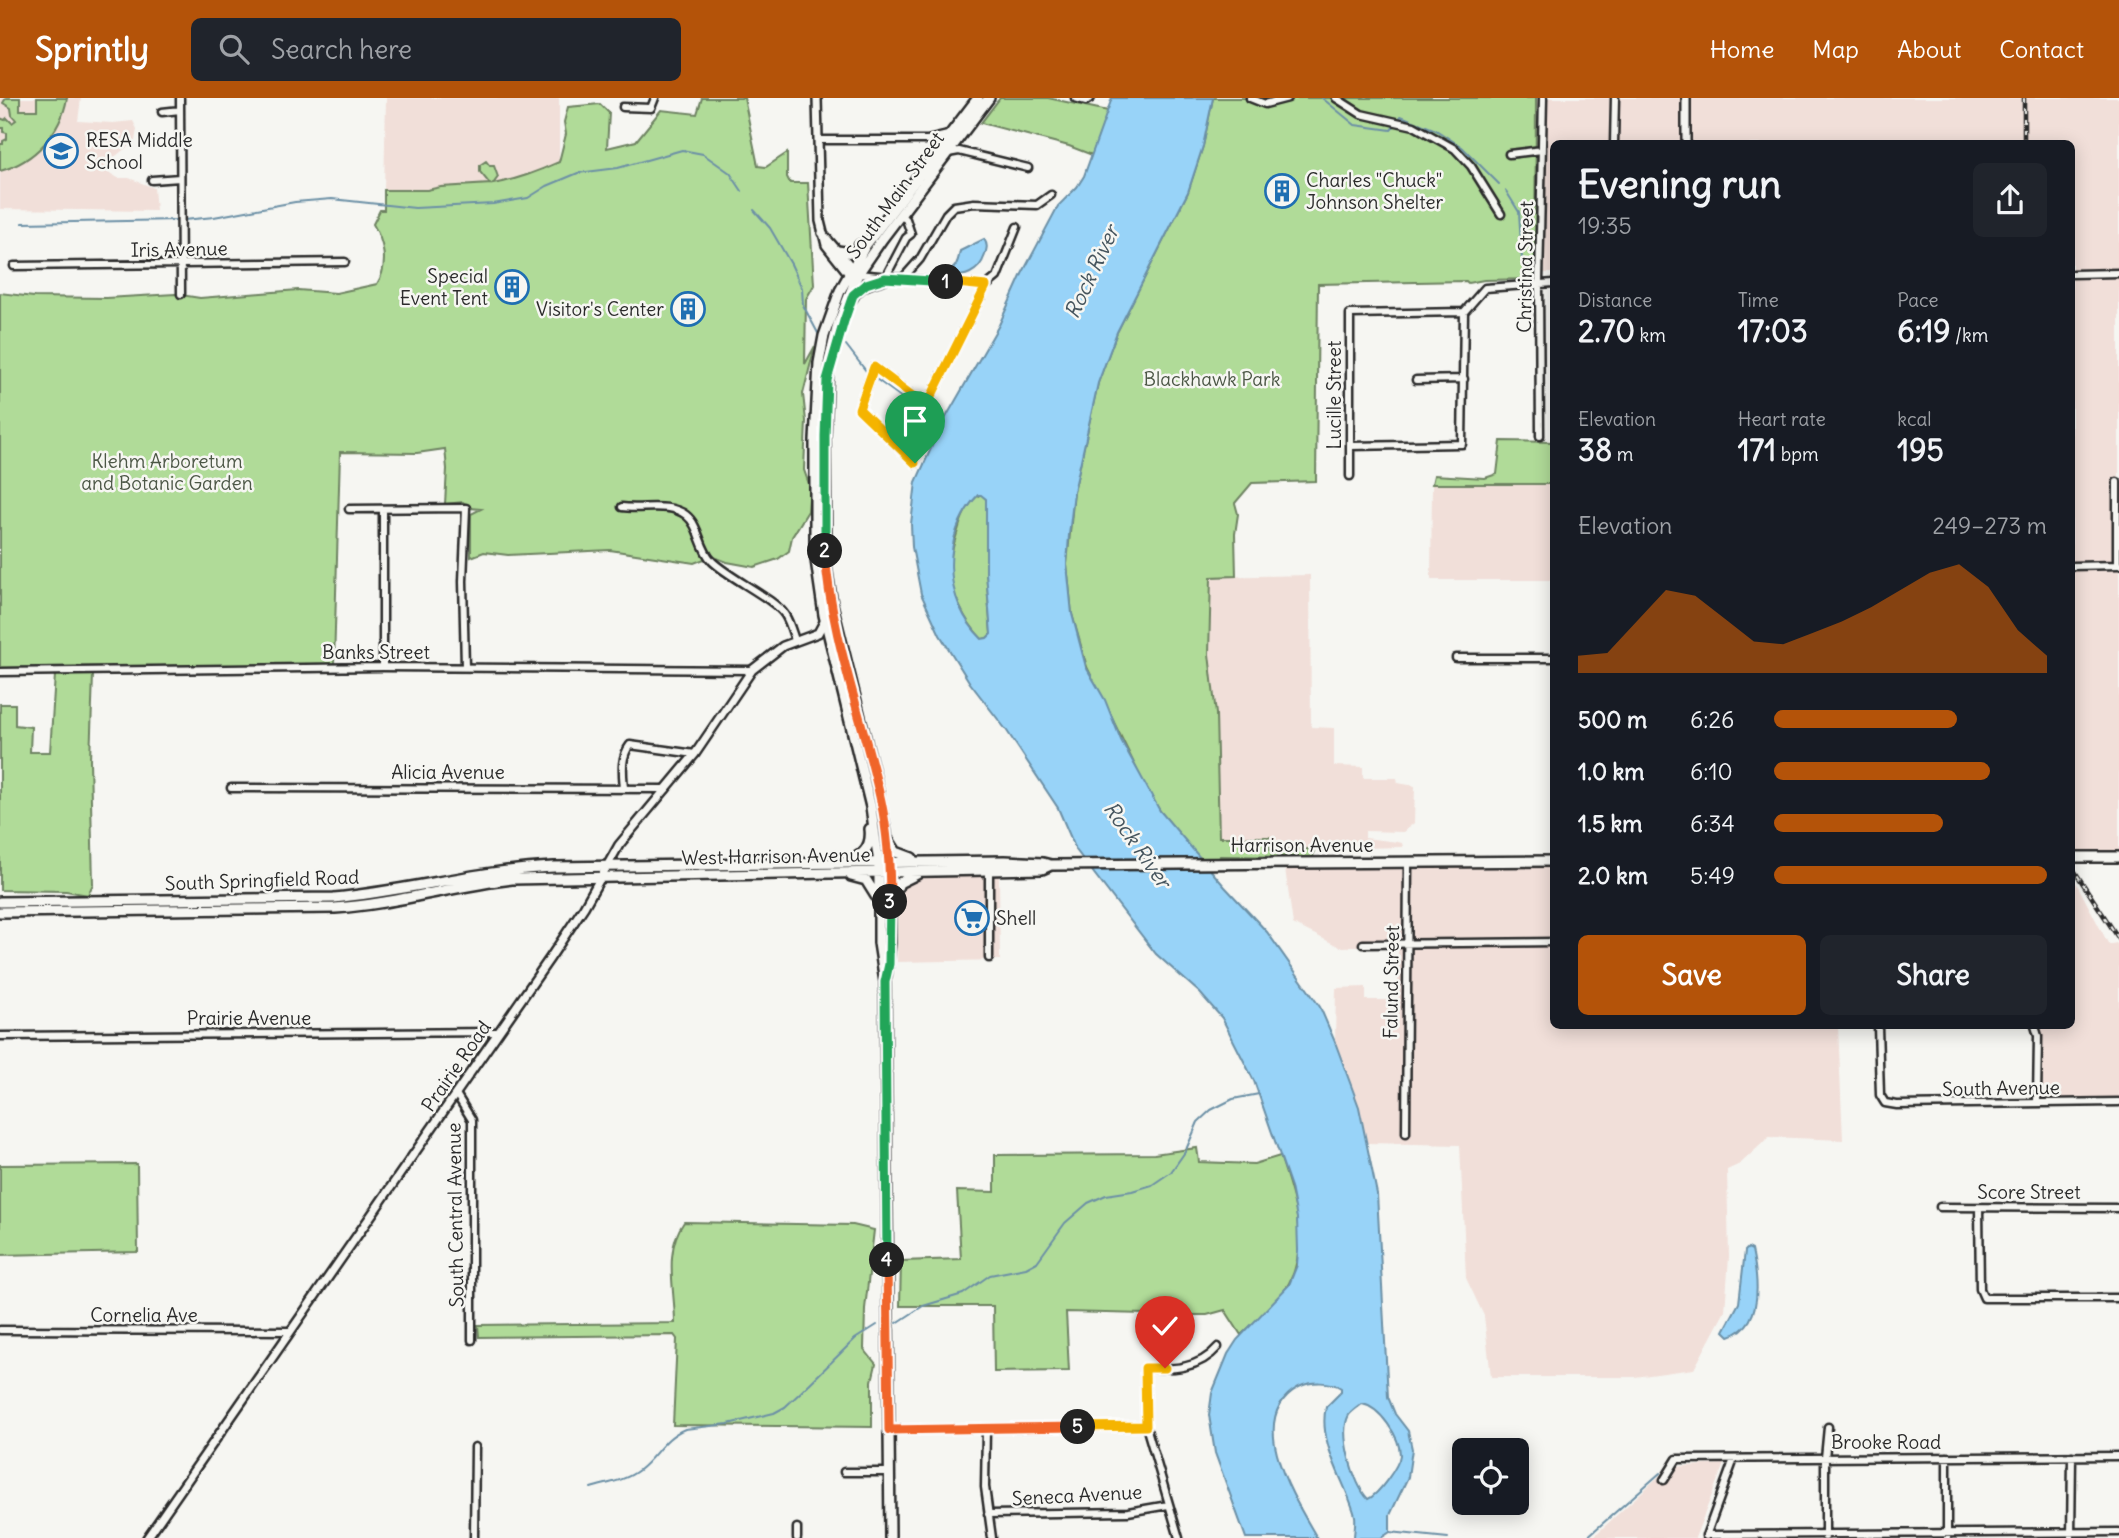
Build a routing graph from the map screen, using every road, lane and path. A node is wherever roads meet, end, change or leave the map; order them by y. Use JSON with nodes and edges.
{"nodes":[{"id":1,"x":180,"y":98,"type":"edge"},
{"id":2,"x":655,"y":98,"type":"edge"},
{"id":3,"x":817,"y":98,"type":"edge"},
{"id":4,"x":978,"y":98,"type":"edge"},
{"id":5,"x":989,"y":98,"type":"edge"},
{"id":6,"x":1074,"y":98,"type":"edge"},
{"id":7,"x":1250,"y":98,"type":"edge"},
{"id":8,"x":1288,"y":98,"type":"edge"},
{"id":9,"x":1336,"y":98,"type":"edge"},
{"id":10,"x":1543,"y":98,"type":"edge"},
{"id":11,"x":1615,"y":98,"type":"edge"},
{"id":12,"x":1686,"y":98,"type":"edge"},
{"id":13,"x":1089,"y":99,"type":"edge"},
{"id":14,"x":623,"y":107,"type":"dead end"},
{"id":15,"x":180,"y":110,"type":"junction"},
{"id":16,"x":162,"y":112,"type":"dead end"},
{"id":17,"x":955,"y":135,"type":"junction"},
{"id":18,"x":818,"y":140,"type":"junction"},
{"id":19,"x":927,"y":140,"type":"junction"},
{"id":20,"x":1614,"y":140,"type":"edge"},
{"id":21,"x":1686,"y":140,"type":"edge"},
{"id":22,"x":1542,"y":150,"type":"junction"},
{"id":23,"x":935,"y":153,"type":"junction"},
{"id":24,"x":965,"y":153,"type":"junction"},
{"id":25,"x":947,"y":154,"type":"junction"},
{"id":26,"x":1509,"y":154,"type":"dead end"},
{"id":27,"x":1028,"y":168,"type":"dead end"},
{"id":28,"x":180,"y":178,"type":"junction"},
{"id":29,"x":152,"y":180,"type":"dead end"},
{"id":30,"x":1051,"y":195,"type":"dead end"},
{"id":31,"x":1501,"y":214,"type":"dead end"},
{"id":32,"x":899,"y":216,"type":"junction"},
{"id":33,"x":883,"y":221,"type":"junction"},
{"id":34,"x":1017,"y":227,"type":"dead end"},
{"id":35,"x":822,"y":232,"type":"junction"},
{"id":36,"x":838,"y":251,"type":"junction"},
{"id":37,"x":345,"y":262,"type":"dead end"},
{"id":38,"x":181,"y":265,"type":"junction"},
{"id":39,"x":14,"y":266,"type":"dead end"},
{"id":40,"x":853,"y":272,"type":"junction"},
{"id":41,"x":2075,"y":274,"type":"edge"},
{"id":42,"x":2119,"y":274,"type":"edge"},
{"id":43,"x":885,"y":278,"type":"junction"},
{"id":44,"x":903,"y":278,"type":"junction"},
{"id":45,"x":1539,"y":283,"type":"junction"},
{"id":46,"x":1550,"y":283,"type":"edge"},
{"id":47,"x":986,"y":286,"type":"junction"},
{"id":48,"x":181,"y":294,"type":"dead end"},
{"id":49,"x":1464,"y":312,"type":"junction"},
{"id":50,"x":1464,"y":379,"type":"junction"},
{"id":51,"x":827,"y":380,"type":"junction"},
{"id":52,"x":1416,"y":380,"type":"dead end"},
{"id":53,"x":1540,"y":436,"type":"dead end"},
{"id":54,"x":1350,"y":446,"type":"junction"},
{"id":55,"x":915,"y":463,"type":"dead end"},
{"id":56,"x":1350,"y":476,"type":"dead end"},
{"id":57,"x":2117,"y":482,"type":"dead end"},
{"id":58,"x":622,"y":507,"type":"dead end"},
{"id":59,"x":349,"y":509,"type":"dead end"},
{"id":60,"x":383,"y":509,"type":"junction"},
{"id":61,"x":2118,"y":565,"type":"edge"},
{"id":62,"x":2075,"y":566,"type":"edge"},
{"id":63,"x":825,"y":620,"type":"junction"},
{"id":64,"x":811,"y":637,"type":"junction"},
{"id":65,"x":795,"y":640,"type":"junction"},
{"id":66,"x":831,"y":646,"type":"junction"},
{"id":67,"x":1456,"y":658,"type":"dead end"},
{"id":68,"x":1550,"y":658,"type":"edge"},
{"id":69,"x":383,"y":667,"type":"junction"},
{"id":70,"x":465,"y":667,"type":"junction"},
{"id":71,"x":752,"y":670,"type":"junction"},
{"id":72,"x":0,"y":672,"type":"edge"},
{"id":73,"x":695,"y":754,"type":"junction"},
{"id":74,"x":862,"y":765,"type":"junction"},
{"id":75,"x":231,"y":788,"type":"dead end"},
{"id":76,"x":624,"y":789,"type":"junction"},
{"id":77,"x":666,"y":789,"type":"junction"},
{"id":78,"x":886,"y":833,"type":"junction"},
{"id":79,"x":2075,"y":857,"type":"edge"},
{"id":80,"x":2119,"y":857,"type":"edge"},
{"id":81,"x":1550,"y":861,"type":"edge"},
{"id":82,"x":1408,"y":862,"type":"junction"},
{"id":83,"x":826,"y":863,"type":"junction"},
{"id":84,"x":987,"y":864,"type":"junction"},
{"id":85,"x":1051,"y":865,"type":"joint"},
{"id":86,"x":606,"y":867,"type":"junction"},
{"id":87,"x":884,"y":867,"type":"junction"},
{"id":88,"x":931,"y":871,"type":"junction"},
{"id":89,"x":766,"y":873,"type":"junction"},
{"id":90,"x":600,"y":876,"type":"junction"},
{"id":91,"x":0,"y":902,"type":"edge"},
{"id":92,"x":878,"y":908,"type":"junction"},
{"id":93,"x":0,"y":912,"type":"edge"},
{"id":94,"x":1550,"y":942,"type":"edge"},
{"id":95,"x":1409,"y":943,"type":"junction"},
{"id":96,"x":1363,"y":944,"type":"dead end"},
{"id":97,"x":989,"y":958,"type":"dead end"},
{"id":98,"x":889,"y":964,"type":"junction"},
{"id":99,"x":885,"y":982,"type":"junction"},
{"id":100,"x":1878,"y":1029,"type":"edge"},
{"id":101,"x":2036,"y":1029,"type":"edge"},
{"id":102,"x":498,"y":1032,"type":"junction"},
{"id":103,"x":0,"y":1036,"type":"edge"},
{"id":104,"x":456,"y":1094,"type":"junction"},
{"id":105,"x":2037,"y":1102,"type":"junction"},
{"id":106,"x":2119,"y":1102,"type":"edge"},
{"id":107,"x":1406,"y":1133,"type":"dead end"},
{"id":108,"x":1940,"y":1207,"type":"dead end"},
{"id":109,"x":1979,"y":1208,"type":"junction"},
{"id":110,"x":2119,"y":1208,"type":"edge"},
{"id":111,"x":2119,"y":1298,"type":"edge"},
{"id":112,"x":0,"y":1330,"type":"edge"},
{"id":113,"x":289,"y":1331,"type":"junction"},
{"id":114,"x":472,"y":1340,"type":"dead end"},
{"id":115,"x":1218,"y":1347,"type":"dead end"},
{"id":116,"x":1146,"y":1426,"type":"junction"},
{"id":117,"x":1828,"y":1427,"type":"dead end"},
{"id":118,"x":986,"y":1429,"type":"junction"},
{"id":119,"x":889,"y":1430,"type":"junction"},
{"id":120,"x":475,"y":1447,"type":"dead end"},
{"id":121,"x":2072,"y":1456,"type":"junction"},
{"id":122,"x":2119,"y":1456,"type":"edge"},
{"id":123,"x":1947,"y":1457,"type":"junction"},
{"id":124,"x":1734,"y":1458,"type":"junction"},
{"id":125,"x":1825,"y":1458,"type":"junction"},
{"id":126,"x":844,"y":1472,"type":"dead end"},
{"id":127,"x":889,"y":1472,"type":"junction"},
{"id":128,"x":1664,"y":1480,"type":"dead end"},
{"id":129,"x":1168,"y":1505,"type":"junction"},
{"id":130,"x":988,"y":1514,"type":"junction"},
{"id":131,"x":797,"y":1528,"type":"dead end"},
{"id":132,"x":2119,"y":1532,"type":"edge"},
{"id":133,"x":1947,"y":1535,"type":"edge"},
{"id":134,"x":2071,"y":1535,"type":"edge"},
{"id":135,"x":1825,"y":1536,"type":"edge"},
{"id":136,"x":1705,"y":1537,"type":"edge"},
{"id":137,"x":147,"y":1538,"type":"edge"},
{"id":138,"x":474,"y":1538,"type":"edge"},
{"id":139,"x":797,"y":1538,"type":"edge"},
{"id":140,"x":890,"y":1538,"type":"edge"},
{"id":141,"x":992,"y":1538,"type":"edge"},
{"id":142,"x":1179,"y":1538,"type":"edge"}],
"edges":[{"from":1,"to":15,"type":"street"},
{"from":2,"to":14,"type":"street"},
{"from":3,"to":18,"type":"street"},
{"from":4,"to":17,"type":"main road","name":"South Main Street"},
{"from":5,"to":17,"type":"main road","name":"South Main Street"},
{"from":6,"to":13,"type":"street"},
{"from":7,"to":8,"type":"street"},
{"from":9,"to":31,"type":"street"},
{"from":10,"to":22,"type":"street","name":"Christina Street"},
{"from":11,"to":20,"type":"street"},
{"from":12,"to":21,"type":"street"},
{"from":15,"to":16,"type":"street"},
{"from":15,"to":28,"type":"street"},
{"from":17,"to":19,"type":"street"},
{"from":17,"to":23,"type":"main road","name":"South Main Street"},
{"from":17,"to":24,"type":"street"},
{"from":17,"to":25,"type":"main road","name":"South Main Street"},
{"from":18,"to":19,"type":"street"},
{"from":18,"to":35,"type":"street"},
{"from":19,"to":23,"type":"street"},
{"from":22,"to":26,"type":"street"},
{"from":22,"to":45,"type":"street","name":"Christina Street"},
{"from":23,"to":33,"type":"main road","name":"South Main Street"},
{"from":24,"to":25,"type":"street"},
{"from":24,"to":27,"type":"street"},
{"from":25,"to":32,"type":"main road","name":"South Main Street"},
{"from":28,"to":29,"type":"street"},
{"from":28,"to":38,"type":"street"},
{"from":30,"to":44,"type":"street"},
{"from":32,"to":40,"type":"main road","name":"South Main Street"},
{"from":32,"to":43,"type":"street"},
{"from":33,"to":36,"type":"main road"},
{"from":33,"to":40,"type":"main road","name":"South Main Street"},
{"from":34,"to":47,"type":"street"},
{"from":35,"to":36,"type":"street"},
{"from":35,"to":40,"type":"street"},
{"from":36,"to":40,"type":"street"},
{"from":37,"to":38,"type":"street","name":"Iris Avenue"},
{"from":38,"to":39,"type":"street","name":"Iris Avenue"},
{"from":38,"to":48,"type":"street"},
{"from":40,"to":43,"type":"street"},
{"from":40,"to":51,"type":"main road","name":"South Main Street"},
{"from":40,"to":63,"type":"main road","name":"South Main Street"},
{"from":41,"to":42,"type":"street"},
{"from":43,"to":44,"type":"street"},
{"from":43,"to":51,"type":"main road"},
{"from":44,"to":47,"type":"street"},
{"from":45,"to":46,"type":"street"},
{"from":45,"to":49,"type":"street"},
{"from":45,"to":53,"type":"street","name":"Christina Street"},
{"from":47,"to":55,"type":"street"},
{"from":49,"to":50,"type":"street"},
{"from":49,"to":54,"type":"street","name":"Lucille Street"},
{"from":50,"to":52,"type":"street"},
{"from":50,"to":54,"type":"street"},
{"from":51,"to":78,"type":"main road","name":"South Main Street"},
{"from":54,"to":56,"type":"street","name":"Lucille Street"},
{"from":57,"to":61,"type":"street"},
{"from":58,"to":65,"type":"street"},
{"from":59,"to":60,"type":"street"},
{"from":60,"to":69,"type":"street"},
{"from":60,"to":70,"type":"street"},
{"from":61,"to":62,"type":"street"},
{"from":63,"to":64,"type":"street"},
{"from":63,"to":66,"type":"main road","name":"South Main Street"},
{"from":64,"to":65,"type":"street","name":"Prairie Road"},
{"from":64,"to":66,"type":"street"},
{"from":65,"to":71,"type":"street","name":"Prairie Road"},
{"from":66,"to":74,"type":"main road","name":"South Main Street"},
{"from":67,"to":68,"type":"street"},
{"from":69,"to":70,"type":"street","name":"Banks Street"},
{"from":69,"to":72,"type":"street","name":"Banks Street"},
{"from":70,"to":71,"type":"street","name":"Banks Street"},
{"from":71,"to":73,"type":"street","name":"Prairie Road"},
{"from":73,"to":76,"type":"street"},
{"from":73,"to":77,"type":"street","name":"Prairie Road"},
{"from":74,"to":83,"type":"main road"},
{"from":74,"to":87,"type":"main road","name":"South Main Street"},
{"from":75,"to":76,"type":"street","name":"Alicia Avenue"},
{"from":76,"to":77,"type":"street","name":"Alicia Avenue"},
{"from":77,"to":86,"type":"street","name":"Prairie Road"},
{"from":78,"to":84,"type":"main road"},
{"from":78,"to":87,"type":"main road","name":"South Main Street"},
{"from":79,"to":80,"type":"main road"},
{"from":81,"to":82,"type":"main road","name":"Harrison Avenue"},
{"from":82,"to":85,"type":"main road","name":"Harrison Avenue"},
{"from":82,"to":95,"type":"street","name":"Falund Street"},
{"from":83,"to":86,"type":"main road","name":"West Harrison Avenue"},
{"from":83,"to":87,"type":"main road","name":"West Harrison Avenue"},
{"from":84,"to":85,"type":"main road","name":"West Harrison Avenue"},
{"from":84,"to":87,"type":"main road","name":"West Harrison Avenue"},
{"from":84,"to":88,"type":"main road","name":"West Harrison Avenue"},
{"from":84,"to":97,"type":"street"},
{"from":86,"to":90,"type":"street","name":"Prairie Road"},
{"from":86,"to":91,"type":"main road","name":"South Springfield Road"},
{"from":87,"to":88,"type":"main road","name":"West Harrison Avenue"},
{"from":87,"to":89,"type":"main road","name":"West Harrison Avenue"},
{"from":87,"to":92,"type":"main road","name":"South Main Street"},
{"from":87,"to":98,"type":"main road","name":"South Main Street"},
{"from":88,"to":98,"type":"main road"},
{"from":89,"to":90,"type":"main road","name":"West Harrison Avenue"},
{"from":89,"to":92,"type":"main road"},
{"from":90,"to":93,"type":"main road","name":"South Springfield Road"},
{"from":90,"to":102,"type":"street","name":"Prairie Road"},
{"from":92,"to":99,"type":"main road","name":"South Main Street"},
{"from":94,"to":95,"type":"street"},
{"from":95,"to":96,"type":"street"},
{"from":95,"to":107,"type":"street","name":"Falund Street"},
{"from":98,"to":99,"type":"main road","name":"South Main Street"},
{"from":99,"to":119,"type":"main road","name":"South Main Street"},
{"from":100,"to":105,"type":"street","name":"South Avenue"},
{"from":101,"to":105,"type":"street"},
{"from":102,"to":103,"type":"street","name":"Prairie Avenue"},
{"from":102,"to":104,"type":"street","name":"Prairie Road"},
{"from":104,"to":113,"type":"street","name":"Prairie Road"},
{"from":104,"to":114,"type":"street","name":"South Central Avenue"},
{"from":105,"to":106,"type":"street","name":"South Avenue"},
{"from":108,"to":109,"type":"street","name":"Score Street"},
{"from":109,"to":110,"type":"street","name":"Score Street"},
{"from":109,"to":111,"type":"street"},
{"from":112,"to":113,"type":"street","name":"Cornelia Ave"},
{"from":113,"to":137,"type":"street","name":"Prairie Road"},
{"from":115,"to":116,"type":"street"},
{"from":116,"to":118,"type":"street"},
{"from":116,"to":129,"type":"street"},
{"from":117,"to":125,"type":"street"},
{"from":118,"to":119,"type":"street"},
{"from":118,"to":130,"type":"street"},
{"from":119,"to":127,"type":"main road","name":"South Main Street"},
{"from":120,"to":138,"type":"street"},
{"from":121,"to":122,"type":"street","name":"Brooke Road"},
{"from":121,"to":123,"type":"street","name":"Brooke Road"},
{"from":121,"to":134,"type":"street"},
{"from":123,"to":125,"type":"street","name":"Brooke Road"},
{"from":123,"to":133,"type":"street"},
{"from":124,"to":125,"type":"street","name":"Brooke Road"},
{"from":124,"to":128,"type":"street","name":"Brooke Road"},
{"from":124,"to":136,"type":"street"},
{"from":125,"to":135,"type":"street"},
{"from":126,"to":127,"type":"street"},
{"from":127,"to":140,"type":"main road","name":"South Main Street"},
{"from":129,"to":130,"type":"street","name":"Seneca Avenue"},
{"from":129,"to":142,"type":"street"},
{"from":130,"to":141,"type":"street"},
{"from":131,"to":139,"type":"street"},
{"from":132,"to":134,"type":"street"},
{"from":133,"to":134,"type":"street"},
{"from":133,"to":135,"type":"street"},
{"from":135,"to":136,"type":"street"}]}
